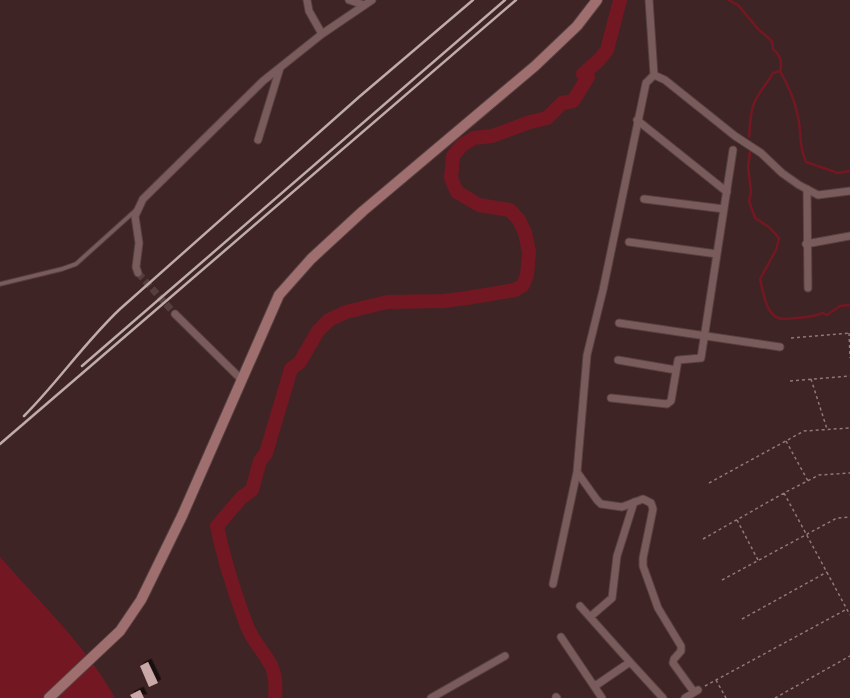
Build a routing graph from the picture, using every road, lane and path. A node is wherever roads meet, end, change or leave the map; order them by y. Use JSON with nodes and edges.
{"nodes":[{"id":1,"x":307,"y":0,"type":"edge"},
{"id":2,"x":348,"y":0,"type":"edge"},
{"id":3,"x":372,"y":0,"type":"edge"},
{"id":4,"x":597,"y":0,"type":"edge"},
{"id":5,"x":649,"y":0,"type":"edge"},
{"id":6,"x":364,"y":5,"type":"junction"},
{"id":7,"x":322,"y":34,"type":"junction"},
{"id":8,"x":280,"y":67,"type":"junction"},
{"id":9,"x":654,"y":75,"type":"junction"},
{"id":10,"x":637,"y":120,"type":"junction"},
{"id":11,"x":258,"y":140,"type":"dead end"},
{"id":12,"x":733,"y":150,"type":"dead end"},
{"id":13,"x":807,"y":189,"type":"junction"},
{"id":14,"x":850,"y":191,"type":"edge"},
{"id":15,"x":726,"y":192,"type":"junction"},
{"id":16,"x":644,"y":199,"type":"dead end"},
{"id":17,"x":138,"y":208,"type":"junction"},
{"id":18,"x":724,"y":210,"type":"junction"},
{"id":19,"x":850,"y":236,"type":"edge"},
{"id":20,"x":630,"y":242,"type":"dead end"},
{"id":21,"x":806,"y":244,"type":"junction"},
{"id":22,"x":717,"y":254,"type":"junction"},
{"id":23,"x":138,"y":273,"type":"tunnel mouth"},
{"id":24,"x":0,"y":284,"type":"edge"},
{"id":25,"x":808,"y":288,"type":"dead end"},
{"id":26,"x":175,"y":314,"type":"tunnel mouth"},
{"id":27,"x":619,"y":323,"type":"dead end"},
{"id":28,"x":849,"y":333,"type":"edge"},
{"id":29,"x":705,"y":337,"type":"junction"},
{"id":30,"x":791,"y":338,"type":"dead end"},
{"id":31,"x":780,"y":347,"type":"dead end"},
{"id":32,"x":850,"y":358,"type":"edge"},
{"id":33,"x":618,"y":360,"type":"dead end"},
{"id":34,"x":676,"y":370,"type":"junction"},
{"id":35,"x":850,"y":376,"type":"edge"},
{"id":36,"x":811,"y":379,"type":"junction"},
{"id":37,"x":242,"y":380,"type":"junction"},
{"id":38,"x":790,"y":381,"type":"dead end"},
{"id":39,"x":611,"y":398,"type":"dead end"},
{"id":40,"x":850,"y":428,"type":"edge"},
{"id":41,"x":828,"y":429,"type":"junction"},
{"id":42,"x":786,"y":441,"type":"junction"},
{"id":43,"x":577,"y":472,"type":"junction"},
{"id":44,"x":850,"y":474,"type":"edge"},
{"id":45,"x":808,"y":481,"type":"junction"},
{"id":46,"x":709,"y":483,"type":"dead end"},
{"id":47,"x":784,"y":493,"type":"junction"},
{"id":48,"x":634,"y":502,"type":"junction"},
{"id":49,"x":850,"y":517,"type":"edge"},
{"id":50,"x":737,"y":520,"type":"junction"},
{"id":51,"x":806,"y":534,"type":"junction"},
{"id":52,"x":703,"y":539,"type":"dead end"},
{"id":53,"x":758,"y":560,"type":"junction"},
{"id":54,"x":827,"y":572,"type":"junction"},
{"id":55,"x":722,"y":580,"type":"dead end"},
{"id":56,"x":553,"y":584,"type":"dead end"},
{"id":57,"x":580,"y":606,"type":"dead end"},
{"id":58,"x":847,"y":609,"type":"junction"},
{"id":59,"x":850,"y":614,"type":"edge"},
{"id":60,"x":590,"y":617,"type":"junction"},
{"id":61,"x":742,"y":619,"type":"dead end"},
{"id":62,"x":561,"y":637,"type":"dead end"},
{"id":63,"x":505,"y":656,"type":"dead end"},
{"id":64,"x":850,"y":656,"type":"edge"},
{"id":65,"x":630,"y":662,"type":"junction"},
{"id":66,"x":716,"y":680,"type":"junction"},
{"id":67,"x":595,"y":686,"type":"junction"},
{"id":68,"x":696,"y":691,"type":"junction"},
{"id":69,"x":49,"y":698,"type":"edge"},
{"id":70,"x":431,"y":698,"type":"edge"},
{"id":71,"x":602,"y":698,"type":"edge"},
{"id":72,"x":662,"y":698,"type":"edge"},
{"id":73,"x":685,"y":698,"type":"edge"},
{"id":74,"x":726,"y":698,"type":"edge"},
{"id":75,"x":775,"y":698,"type":"edge"}],
"edges":[{"from":1,"to":7,"type":"street"},
{"from":2,"to":6,"type":"street"},
{"from":3,"to":6,"type":"street"},
{"from":4,"to":37,"type":"street"},
{"from":5,"to":9,"type":"street"},
{"from":6,"to":7,"type":"street"},
{"from":7,"to":8,"type":"street"},
{"from":8,"to":11,"type":"street"},
{"from":8,"to":17,"type":"street"},
{"from":9,"to":10,"type":"street"},
{"from":9,"to":13,"type":"street"},
{"from":10,"to":15,"type":"street"},
{"from":10,"to":43,"type":"street"},
{"from":12,"to":15,"type":"street"},
{"from":13,"to":14,"type":"street"},
{"from":13,"to":21,"type":"street"},
{"from":15,"to":18,"type":"street"},
{"from":16,"to":18,"type":"street"},
{"from":17,"to":23,"type":"street"},
{"from":17,"to":24,"type":"lane"},
{"from":18,"to":22,"type":"street"},
{"from":19,"to":21,"type":"street"},
{"from":20,"to":22,"type":"street"},
{"from":21,"to":25,"type":"street"},
{"from":22,"to":29,"type":"street"},
{"from":26,"to":37,"type":"street"},
{"from":27,"to":29,"type":"street"},
{"from":28,"to":30,"type":"path"},
{"from":28,"to":32,"type":"path"},
{"from":29,"to":31,"type":"street"},
{"from":29,"to":34,"type":"street"},
{"from":33,"to":34,"type":"street"},
{"from":34,"to":39,"type":"street"},
{"from":35,"to":36,"type":"path"},
{"from":36,"to":38,"type":"path"},
{"from":36,"to":41,"type":"path"},
{"from":37,"to":69,"type":"street"},
{"from":40,"to":41,"type":"path"},
{"from":41,"to":42,"type":"path"},
{"from":42,"to":45,"type":"path"},
{"from":42,"to":46,"type":"path"},
{"from":43,"to":48,"type":"street"},
{"from":43,"to":56,"type":"street"},
{"from":44,"to":45,"type":"path"},
{"from":45,"to":47,"type":"path"},
{"from":47,"to":50,"type":"path"},
{"from":47,"to":51,"type":"path"},
{"from":48,"to":60,"type":"street"},
{"from":48,"to":68,"type":"street"},
{"from":49,"to":51,"type":"path"},
{"from":50,"to":52,"type":"path"},
{"from":50,"to":53,"type":"path"},
{"from":51,"to":53,"type":"path"},
{"from":51,"to":54,"type":"path"},
{"from":53,"to":55,"type":"path"},
{"from":54,"to":58,"type":"path"},
{"from":54,"to":61,"type":"path"},
{"from":57,"to":60,"type":"street"},
{"from":58,"to":59,"type":"path"},
{"from":58,"to":66,"type":"path"},
{"from":60,"to":65,"type":"street"},
{"from":62,"to":67,"type":"street"},
{"from":63,"to":70,"type":"street"},
{"from":64,"to":75,"type":"path"},
{"from":65,"to":67,"type":"street"},
{"from":65,"to":72,"type":"street"},
{"from":66,"to":68,"type":"path"},
{"from":66,"to":74,"type":"path"},
{"from":67,"to":71,"type":"street"},
{"from":68,"to":73,"type":"street"}]}
